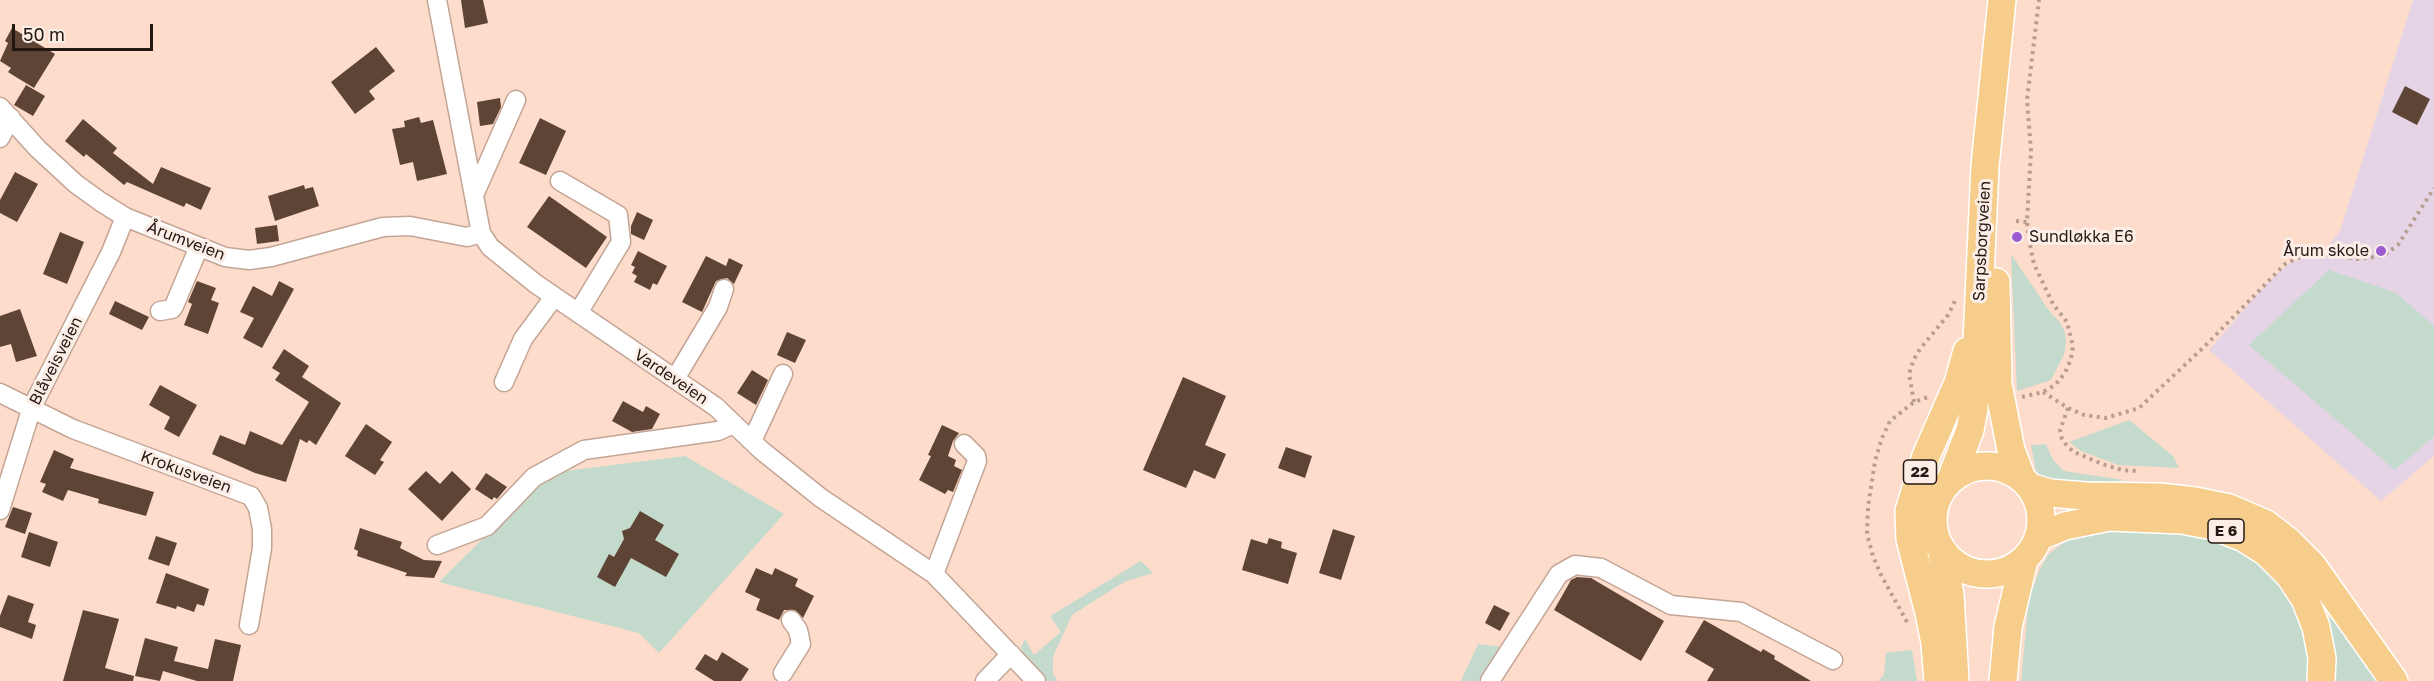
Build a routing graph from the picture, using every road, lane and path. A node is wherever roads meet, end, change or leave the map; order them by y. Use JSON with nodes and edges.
{"nodes":[{"id":1,"x":437,"y":0,"type":"edge"},
{"id":2,"x":2002,"y":0,"type":"edge"},
{"id":3,"x":2017,"y":0,"type":"edge"},
{"id":4,"x":2039,"y":0,"type":"edge"},
{"id":5,"x":516,"y":100,"type":"dead end"},
{"id":6,"x":5,"y":113,"type":"edge"},
{"id":7,"x":0,"y":138,"type":"edge"},
{"id":8,"x":560,"y":181,"type":"dead end"},
{"id":9,"x":2434,"y":188,"type":"edge"},
{"id":10,"x":474,"y":195,"type":"junction"},
{"id":11,"x":125,"y":217,"type":"junction"},
{"id":12,"x":2016,"y":221,"type":"dead end"},
{"id":13,"x":2027,"y":222,"type":"junction"},
{"id":14,"x":481,"y":233,"type":"junction"},
{"id":15,"x":198,"y":249,"type":"junction"},
{"id":16,"x":1979,"y":268,"type":"junction"},
{"id":17,"x":724,"y":289,"type":"dead end"},
{"id":18,"x":1958,"y":296,"type":"dead end"},
{"id":19,"x":554,"y":297,"type":"junction"},
{"id":20,"x":160,"y":310,"type":"dead end"},
{"id":21,"x":578,"y":313,"type":"junction"},
{"id":22,"x":783,"y":374,"type":"dead end"},
{"id":23,"x":675,"y":379,"type":"junction"},
{"id":24,"x":504,"y":382,"type":"dead end"},
{"id":25,"x":2043,"y":392,"type":"junction"},
{"id":26,"x":0,"y":393,"type":"edge"},
{"id":27,"x":2016,"y":398,"type":"dead end"},
{"id":28,"x":1914,"y":402,"type":"dead end"},
{"id":29,"x":32,"y":407,"type":"junction"},
{"id":30,"x":2068,"y":408,"type":"junction"},
{"id":31,"x":734,"y":424,"type":"junction"},
{"id":32,"x":752,"y":441,"type":"junction"},
{"id":33,"x":964,"y":444,"type":"dead end"},
{"id":34,"x":2138,"y":471,"type":"dead end"},
{"id":35,"x":1951,"y":479,"type":"junction"},
{"id":36,"x":2026,"y":483,"type":"junction"},
{"id":37,"x":0,"y":510,"type":"edge"},
{"id":38,"x":2038,"y":537,"type":"junction"},
{"id":39,"x":437,"y":545,"type":"dead end"},
{"id":40,"x":1942,"y":552,"type":"junction"},
{"id":41,"x":2024,"y":560,"type":"junction"},
{"id":42,"x":934,"y":574,"type":"junction"},
{"id":43,"x":791,"y":621,"type":"dead end"},
{"id":44,"x":249,"y":626,"type":"dead end"},
{"id":45,"x":1011,"y":654,"type":"junction"},
{"id":46,"x":1833,"y":660,"type":"dead end"},
{"id":47,"x":783,"y":673,"type":"dead end"},
{"id":48,"x":985,"y":681,"type":"edge"},
{"id":49,"x":1036,"y":681,"type":"edge"},
{"id":50,"x":1490,"y":681,"type":"edge"},
{"id":51,"x":1938,"y":681,"type":"edge"},
{"id":52,"x":1955,"y":681,"type":"edge"},
{"id":53,"x":2003,"y":681,"type":"edge"},
{"id":54,"x":2321,"y":681,"type":"edge"},
{"id":55,"x":2394,"y":681,"type":"edge"}],
"edges":[{"from":1,"to":10,"type":"street","name":"Vardeveien"},
{"from":2,"to":16,"type":"highway","name":"Sarpsborgveien","number":"22"},
{"from":3,"to":36,"type":"highway","name":"Sarpsborgveien"},
{"from":4,"to":13,"type":"path"},
{"from":5,"to":10,"type":"street"},
{"from":6,"to":7,"type":"street"},
{"from":6,"to":11,"type":"street","name":"Årumveien"},
{"from":8,"to":21,"type":"street"},
{"from":9,"to":30,"type":"path"},
{"from":10,"to":14,"type":"street","name":"Vardeveien"},
{"from":11,"to":15,"type":"street","name":"Årumveien"},
{"from":11,"to":29,"type":"street","name":"Blåveisveien"},
{"from":12,"to":13,"type":"path"},
{"from":13,"to":25,"type":"path"},
{"from":14,"to":15,"type":"street","name":"Årumveien"},
{"from":14,"to":19,"type":"street","name":"Vardeveien"},
{"from":15,"to":20,"type":"street"},
{"from":16,"to":35,"type":"highway","name":"Sarpsborgveien","number":"22"},
{"from":16,"to":51,"type":"highway","number":"22"},
{"from":17,"to":23,"type":"street"},
{"from":18,"to":28,"type":"path"},
{"from":19,"to":21,"type":"street","name":"Vardeveien"},
{"from":19,"to":24,"type":"street"},
{"from":21,"to":23,"type":"street","name":"Vardeveien"},
{"from":22,"to":32,"type":"street"},
{"from":23,"to":31,"type":"street","name":"Vardeveien"},
{"from":25,"to":27,"type":"path"},
{"from":25,"to":30,"type":"path"},
{"from":26,"to":29,"type":"street","name":"Krokusveien"},
{"from":29,"to":37,"type":"street","name":"Blåveisveien"},
{"from":29,"to":44,"type":"street","name":"Krokusveien"},
{"from":30,"to":34,"type":"path"},
{"from":31,"to":32,"type":"street","name":"Vardeveien"},
{"from":31,"to":39,"type":"street"},
{"from":32,"to":42,"type":"street","name":"Vardeveien"},
{"from":33,"to":42,"type":"street"},
{"from":35,"to":36,"type":"highway","number":"22"},
{"from":35,"to":40,"type":"highway","number":"22"},
{"from":36,"to":38,"type":"highway"},
{"from":36,"to":55,"type":"highway","number":"E 6"},
{"from":38,"to":41,"type":"highway"},
{"from":38,"to":54,"type":"highway","number":"E 6"},
{"from":40,"to":41,"type":"highway"},
{"from":40,"to":52,"type":"highway","number":"22"},
{"from":41,"to":53,"type":"highway"},
{"from":42,"to":45,"type":"street","name":"Vardeveien"},
{"from":43,"to":47,"type":"street"},
{"from":45,"to":48,"type":"street"},
{"from":45,"to":49,"type":"street","name":"Vardeveien"},
{"from":46,"to":50,"type":"street"}]}
